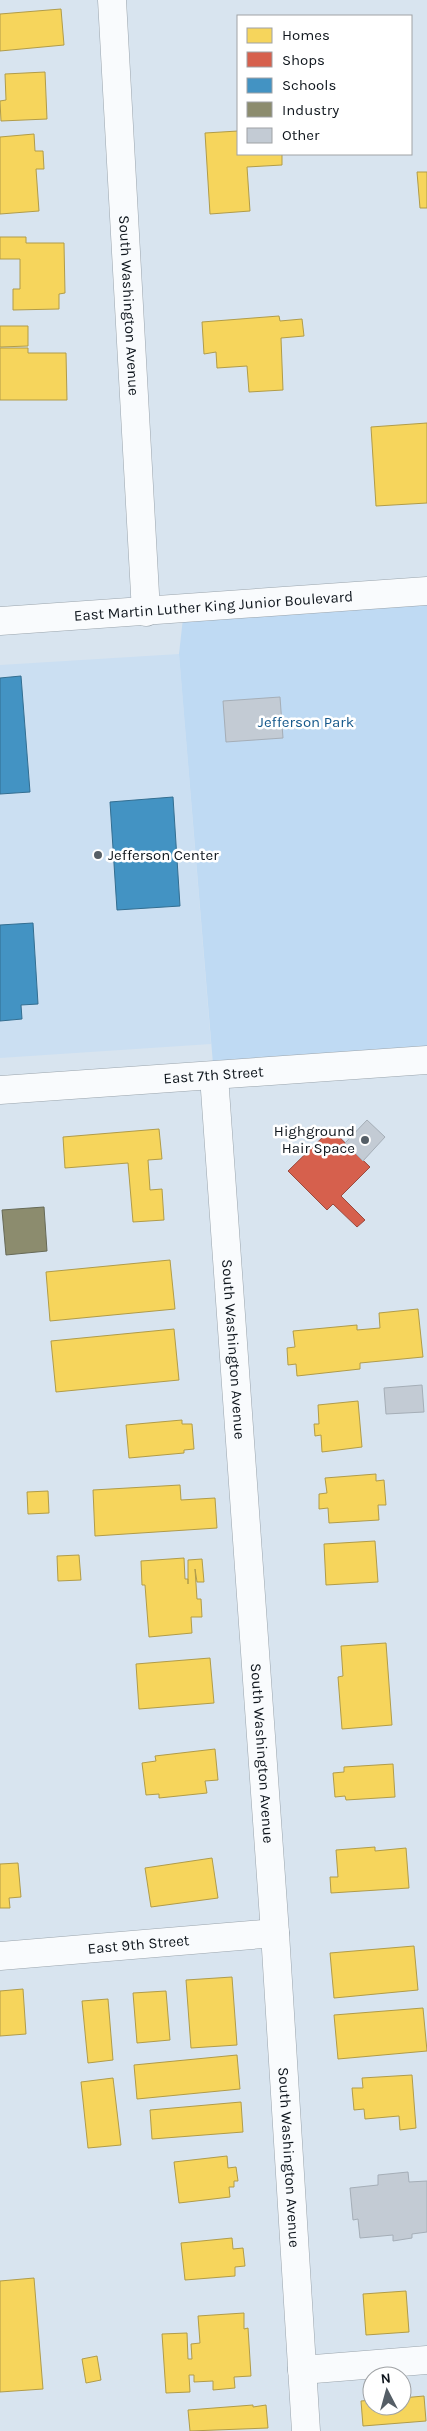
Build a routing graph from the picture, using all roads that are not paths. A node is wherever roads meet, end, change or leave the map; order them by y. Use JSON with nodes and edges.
{"nodes":[{"id":1,"x":112,"y":0,"type":"edge"},
{"id":2,"x":427,"y":591,"type":"edge"},
{"id":3,"x":146,"y":612,"type":"junction"},
{"id":4,"x":0,"y":621,"type":"edge"},
{"id":5,"x":427,"y":1060,"type":"edge"},
{"id":6,"x":214,"y":1076,"type":"junction"},
{"id":7,"x":0,"y":1090,"type":"edge"},
{"id":8,"x":275,"y":1933,"type":"junction"},
{"id":9,"x":0,"y":1956,"type":"edge"},
{"id":10,"x":427,"y":2360,"type":"edge"},
{"id":11,"x":302,"y":2370,"type":"junction"},
{"id":12,"x":306,"y":2431,"type":"edge"}],
"edges":[{"from":1,"to":3,"type":"street","name":"South Washington Avenue"},
{"from":2,"to":3,"type":"street","name":"East Martin Luther King Junior Boulevard"},
{"from":3,"to":4,"type":"street","name":"East Martin Luther King Junior Boulevard"},
{"from":5,"to":6,"type":"street","name":"East 7th Street"},
{"from":6,"to":7,"type":"street","name":"East 7th Street"},
{"from":6,"to":8,"type":"street","name":"South Washington Avenue"},
{"from":8,"to":9,"type":"street","name":"East 9th Street"},
{"from":8,"to":11,"type":"street","name":"South Washington Avenue"},
{"from":10,"to":11,"type":"street"},
{"from":11,"to":12,"type":"street","name":"South Washington Avenue"}]}
